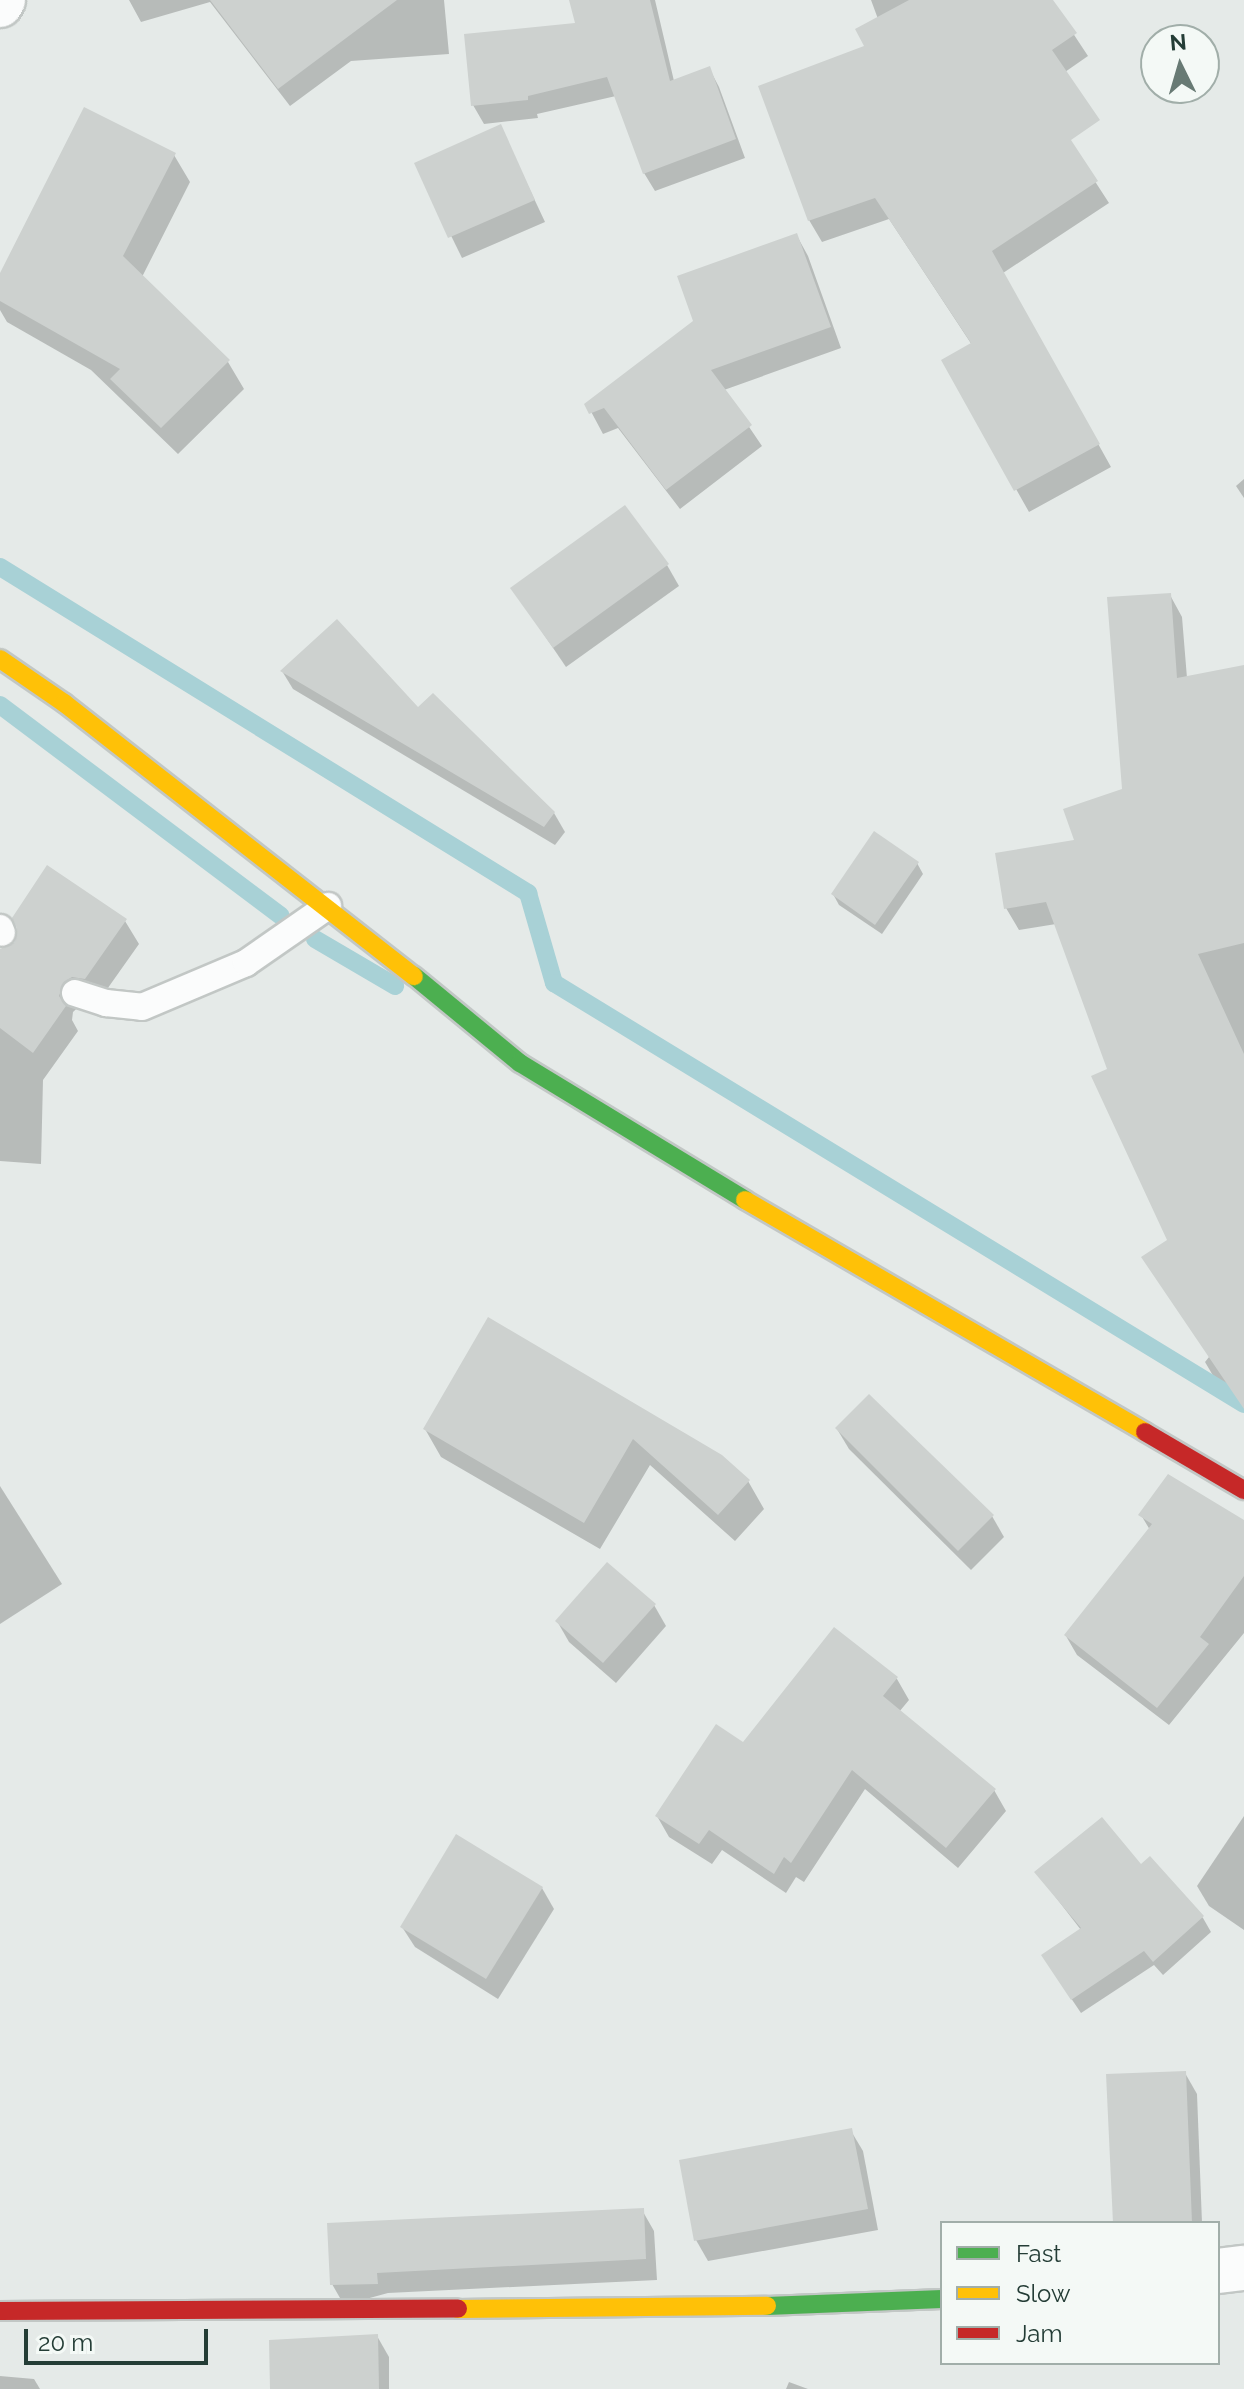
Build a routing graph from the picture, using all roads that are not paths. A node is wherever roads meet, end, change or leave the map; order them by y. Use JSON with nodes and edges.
{"nodes":[{"id":1,"x":3,"y":0,"type":"edge"},
{"id":2,"x":0,"y":5,"type":"edge"},
{"id":3,"x":0,"y":659,"type":"edge"},
{"id":4,"x":328,"y":906,"type":"junction"},
{"id":5,"x":75,"y":993,"type":"dead end"},
{"id":6,"x":1244,"y":1490,"type":"edge"},
{"id":7,"x":1244,"y":2268,"type":"edge"},
{"id":8,"x":1220,"y":2271,"type":"edge"},
{"id":9,"x":940,"y":2299,"type":"edge"},
{"id":10,"x":0,"y":2311,"type":"edge"}],
"edges":[{"from":1,"to":2,"type":"street"},
{"from":3,"to":4,"type":"main road"},
{"from":4,"to":5,"type":"lane"},
{"from":4,"to":6,"type":"main road"},
{"from":7,"to":8,"type":"street"},
{"from":9,"to":10,"type":"main road"}]}
